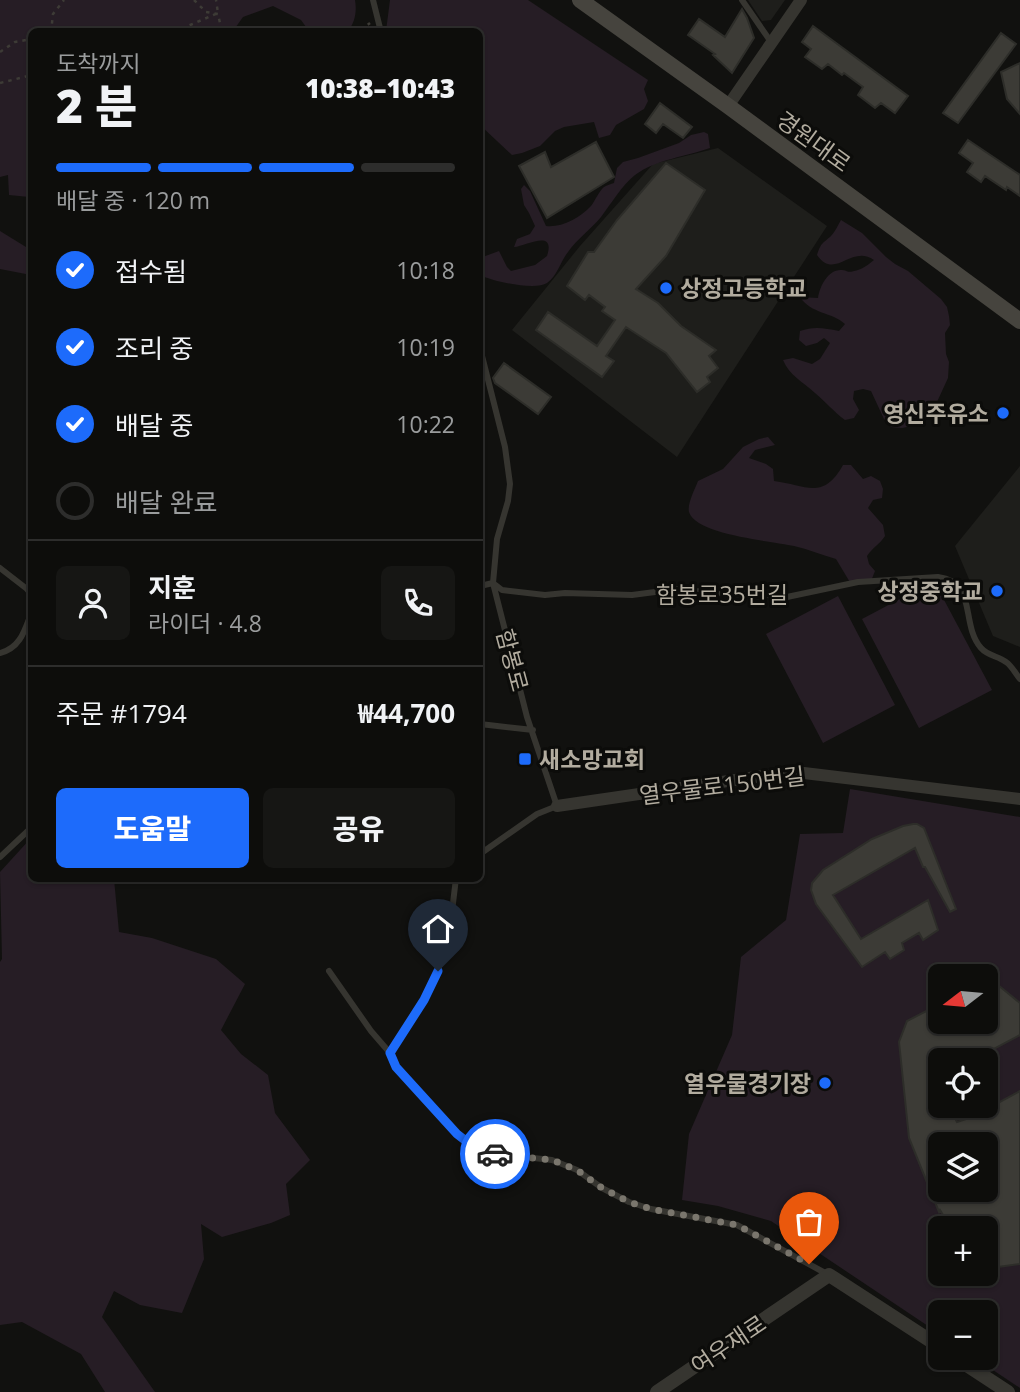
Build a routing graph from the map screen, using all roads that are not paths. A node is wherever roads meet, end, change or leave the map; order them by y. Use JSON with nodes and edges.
{"nodes":[{"id":1,"x":373,"y":0,"type":"edge"},
{"id":2,"x":580,"y":0,"type":"edge"},
{"id":3,"x":742,"y":0,"type":"edge"},
{"id":4,"x":801,"y":0,"type":"edge"},
{"id":5,"x":381,"y":28,"type":"edge"},
{"id":6,"x":772,"y":43,"type":"junction"},
{"id":7,"x":728,"y":106,"type":"junction"},
{"id":8,"x":1020,"y":321,"type":"edge"},
{"id":9,"x":483,"y":360,"type":"edge"},
{"id":10,"x":0,"y":568,"type":"edge"},
{"id":11,"x":493,"y":583,"type":"junction"},
{"id":12,"x":483,"y":585,"type":"edge"},
{"id":13,"x":28,"y":590,"type":"edge"},
{"id":14,"x":28,"y":622,"type":"edge"},
{"id":15,"x":0,"y":653,"type":"edge"},
{"id":16,"x":1020,"y":679,"type":"edge"},
{"id":17,"x":483,"y":724,"type":"edge"},
{"id":18,"x":533,"y":730,"type":"junction"},
{"id":19,"x":1020,"y":799,"type":"edge"},
{"id":20,"x":557,"y":806,"type":"junction"},
{"id":21,"x":28,"y":831,"type":"edge"},
{"id":22,"x":483,"y":852,"type":"edge"},
{"id":23,"x":0,"y":857,"type":"edge"},
{"id":24,"x":456,"y":882,"type":"edge"},
{"id":25,"x":329,"y":971,"type":"dead end"},
{"id":26,"x":390,"y":1053,"type":"junction"},
{"id":27,"x":829,"y":1275,"type":"junction"},
{"id":28,"x":928,"y":1339,"type":"edge"},
{"id":29,"x":974,"y":1370,"type":"edge"},
{"id":30,"x":657,"y":1392,"type":"edge"},
{"id":31,"x":1008,"y":1392,"type":"edge"}],
"edges":[{"from":1,"to":5,"type":"lane"},
{"from":2,"to":7,"type":"main road","name":"경원대로"},
{"from":3,"to":6,"type":"lane"},
{"from":4,"to":6,"type":"street"},
{"from":6,"to":7,"type":"street"},
{"from":7,"to":8,"type":"main road","name":"경원대로"},
{"from":9,"to":11,"type":"lane","name":"함봉로"},
{"from":10,"to":13,"type":"lane"},
{"from":11,"to":12,"type":"lane"},
{"from":11,"to":16,"type":"lane","name":"함봉로35번길"},
{"from":11,"to":18,"type":"lane","name":"함봉로"},
{"from":14,"to":15,"type":"lane"},
{"from":17,"to":18,"type":"lane"},
{"from":18,"to":20,"type":"lane","name":"함봉로"},
{"from":19,"to":20,"type":"street","name":"열우물로150번길"},
{"from":20,"to":22,"type":"lane","name":"열우물로150번길"},
{"from":21,"to":23,"type":"lane"},
{"from":24,"to":26,"type":"lane"},
{"from":25,"to":26,"type":"lane"},
{"from":26,"to":27,"type":"lane"},
{"from":27,"to":28,"type":"street"},
{"from":27,"to":30,"type":"street","name":"여우재로"},
{"from":29,"to":31,"type":"street"}]}
